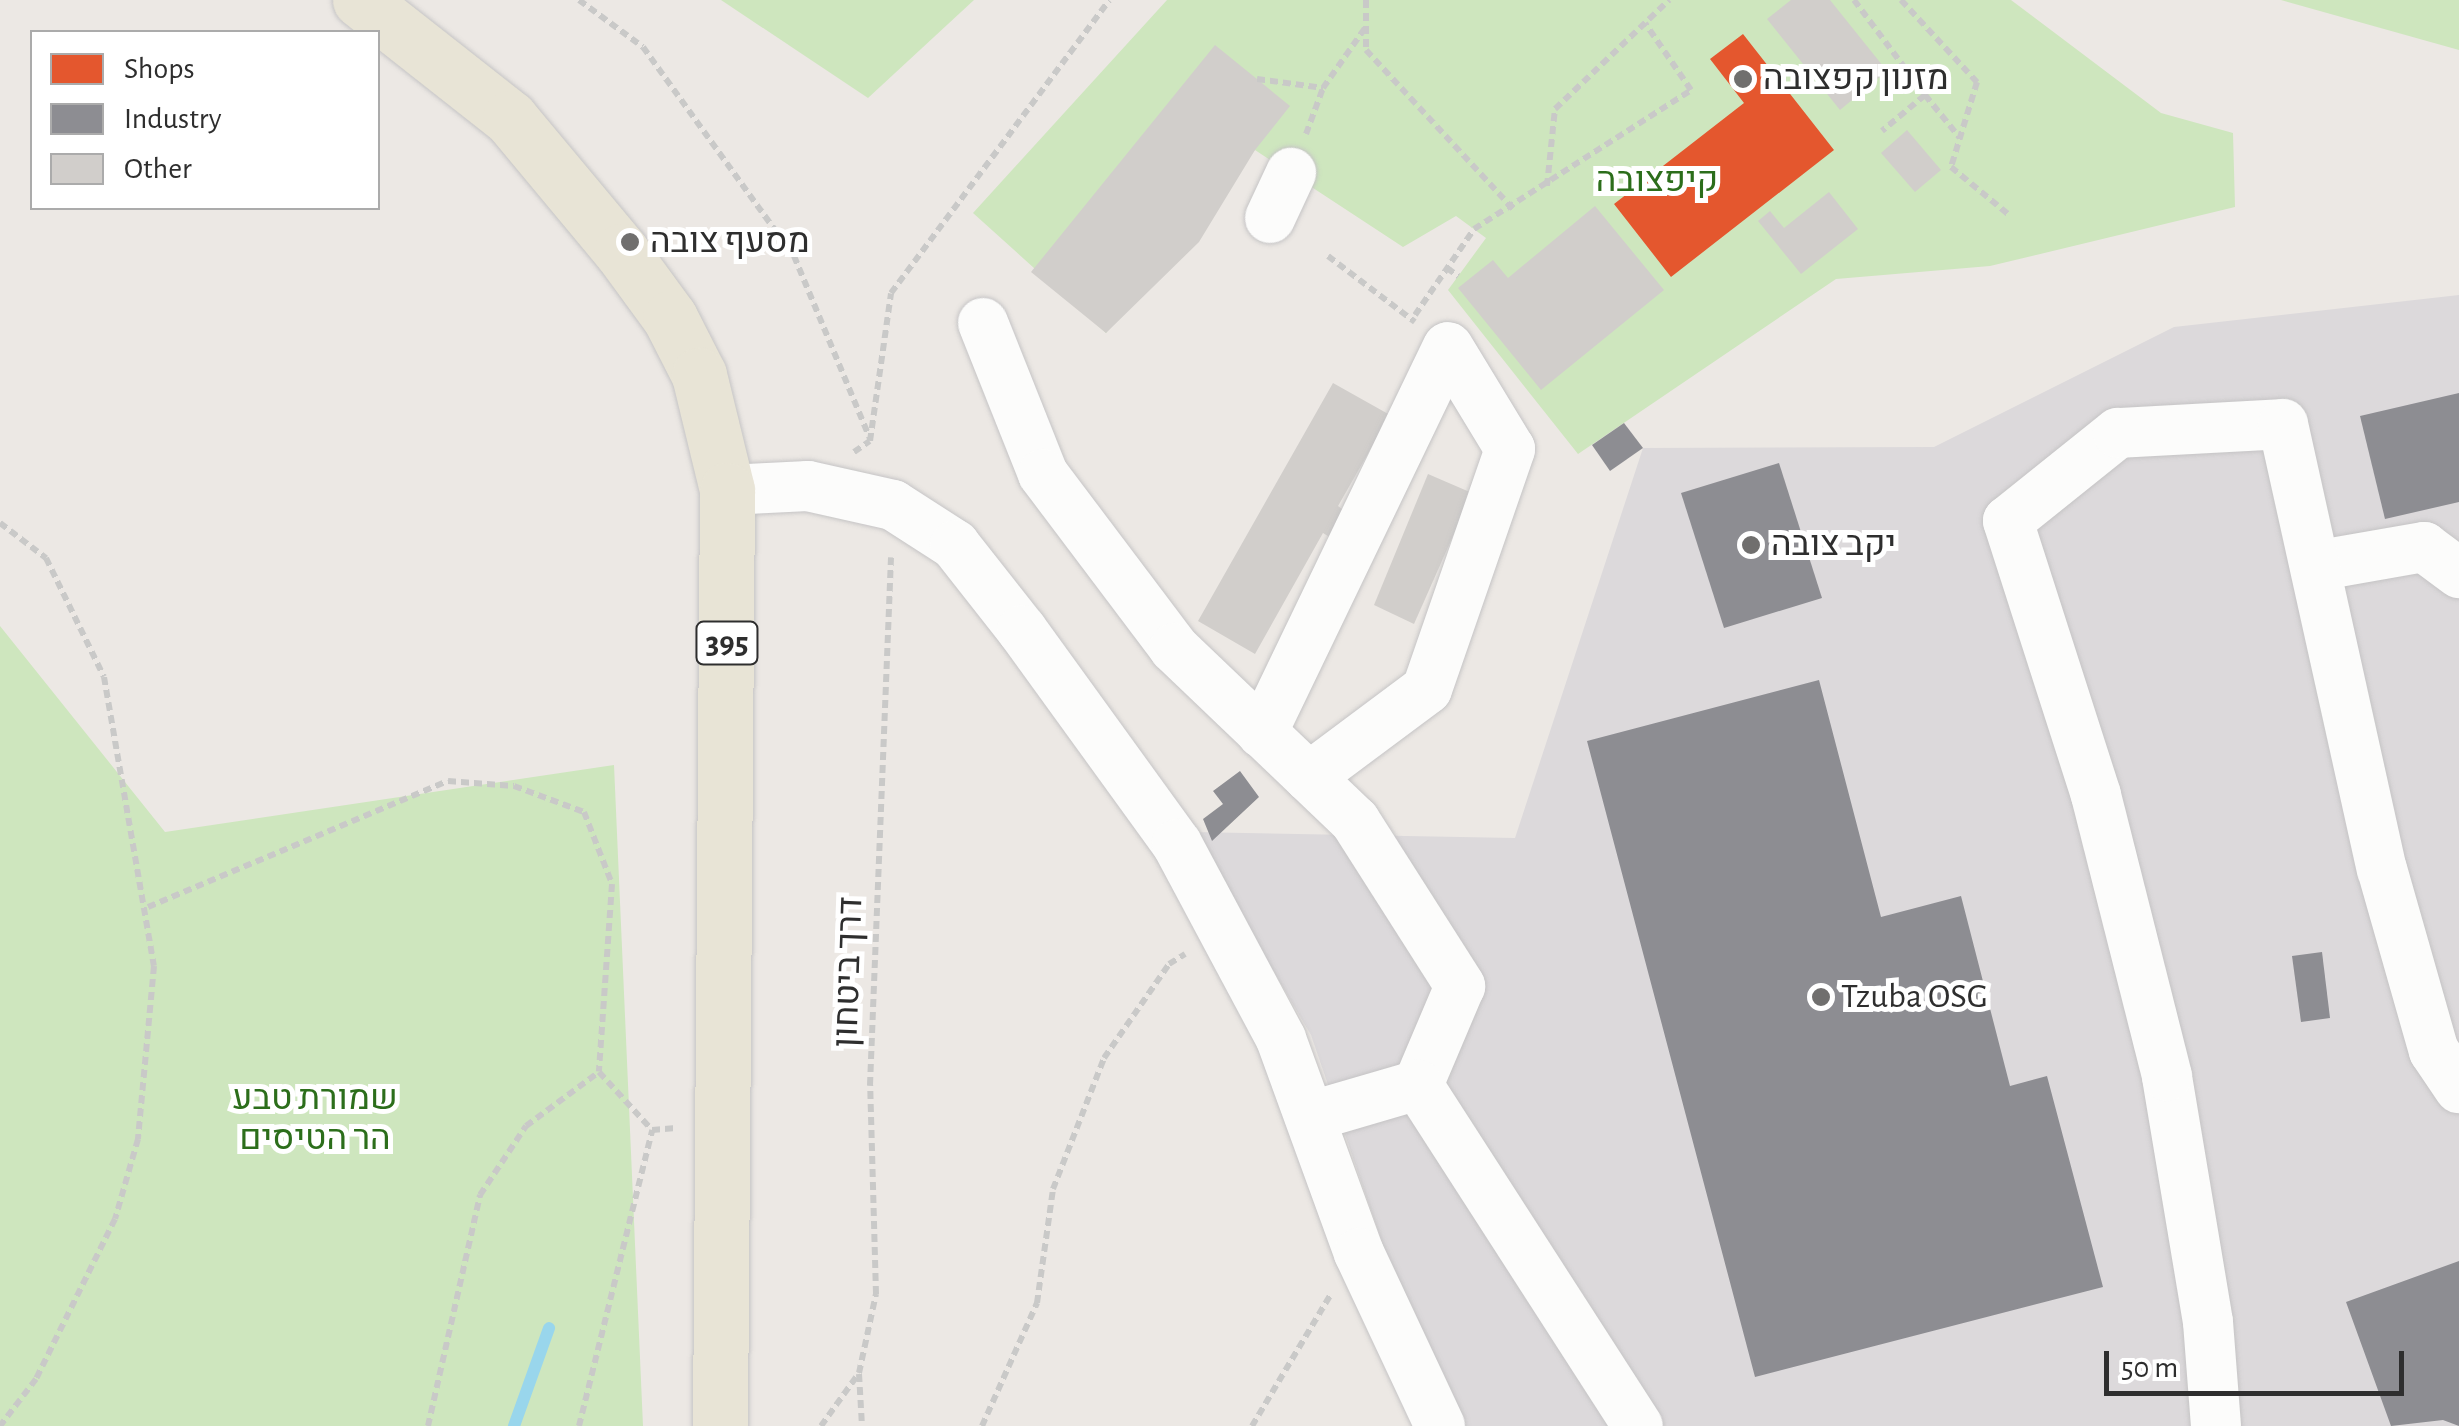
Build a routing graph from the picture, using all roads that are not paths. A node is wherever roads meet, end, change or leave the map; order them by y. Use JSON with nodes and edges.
{"nodes":[{"id":1,"x":360,"y":0,"type":"edge"},
{"id":2,"x":1291,"y":173,"type":"dead end"},
{"id":3,"x":1270,"y":218,"type":"dead end"},
{"id":4,"x":984,"y":323,"type":"dead end"},
{"id":5,"x":727,"y":490,"type":"junction"},
{"id":6,"x":2314,"y":566,"type":"junction"},
{"id":7,"x":2459,"y":573,"type":"edge"},
{"id":8,"x":1262,"y":733,"type":"junction"},
{"id":9,"x":1310,"y":778,"type":"junction"},
{"id":10,"x":1418,"y":1085,"type":"junction"},
{"id":11,"x":2459,"y":1088,"type":"edge"},
{"id":12,"x":1312,"y":1116,"type":"junction"},
{"id":13,"x":720,"y":1426,"type":"edge"},
{"id":14,"x":1440,"y":1426,"type":"edge"},
{"id":15,"x":1638,"y":1426,"type":"edge"},
{"id":16,"x":2216,"y":1426,"type":"edge"}],
"edges":[{"from":1,"to":5,"type":"main road","number":"395"},
{"from":2,"to":3,"type":"street"},
{"from":4,"to":8,"type":"street"},
{"from":5,"to":12,"type":"street"},
{"from":5,"to":13,"type":"main road","number":"395"},
{"from":6,"to":7,"type":"street"},
{"from":6,"to":11,"type":"street"},
{"from":6,"to":16,"type":"street"},
{"from":8,"to":9,"type":"street"},
{"from":8,"to":9,"type":"street"},
{"from":9,"to":10,"type":"street"},
{"from":10,"to":12,"type":"street"},
{"from":10,"to":15,"type":"street"},
{"from":12,"to":14,"type":"street"}]}
